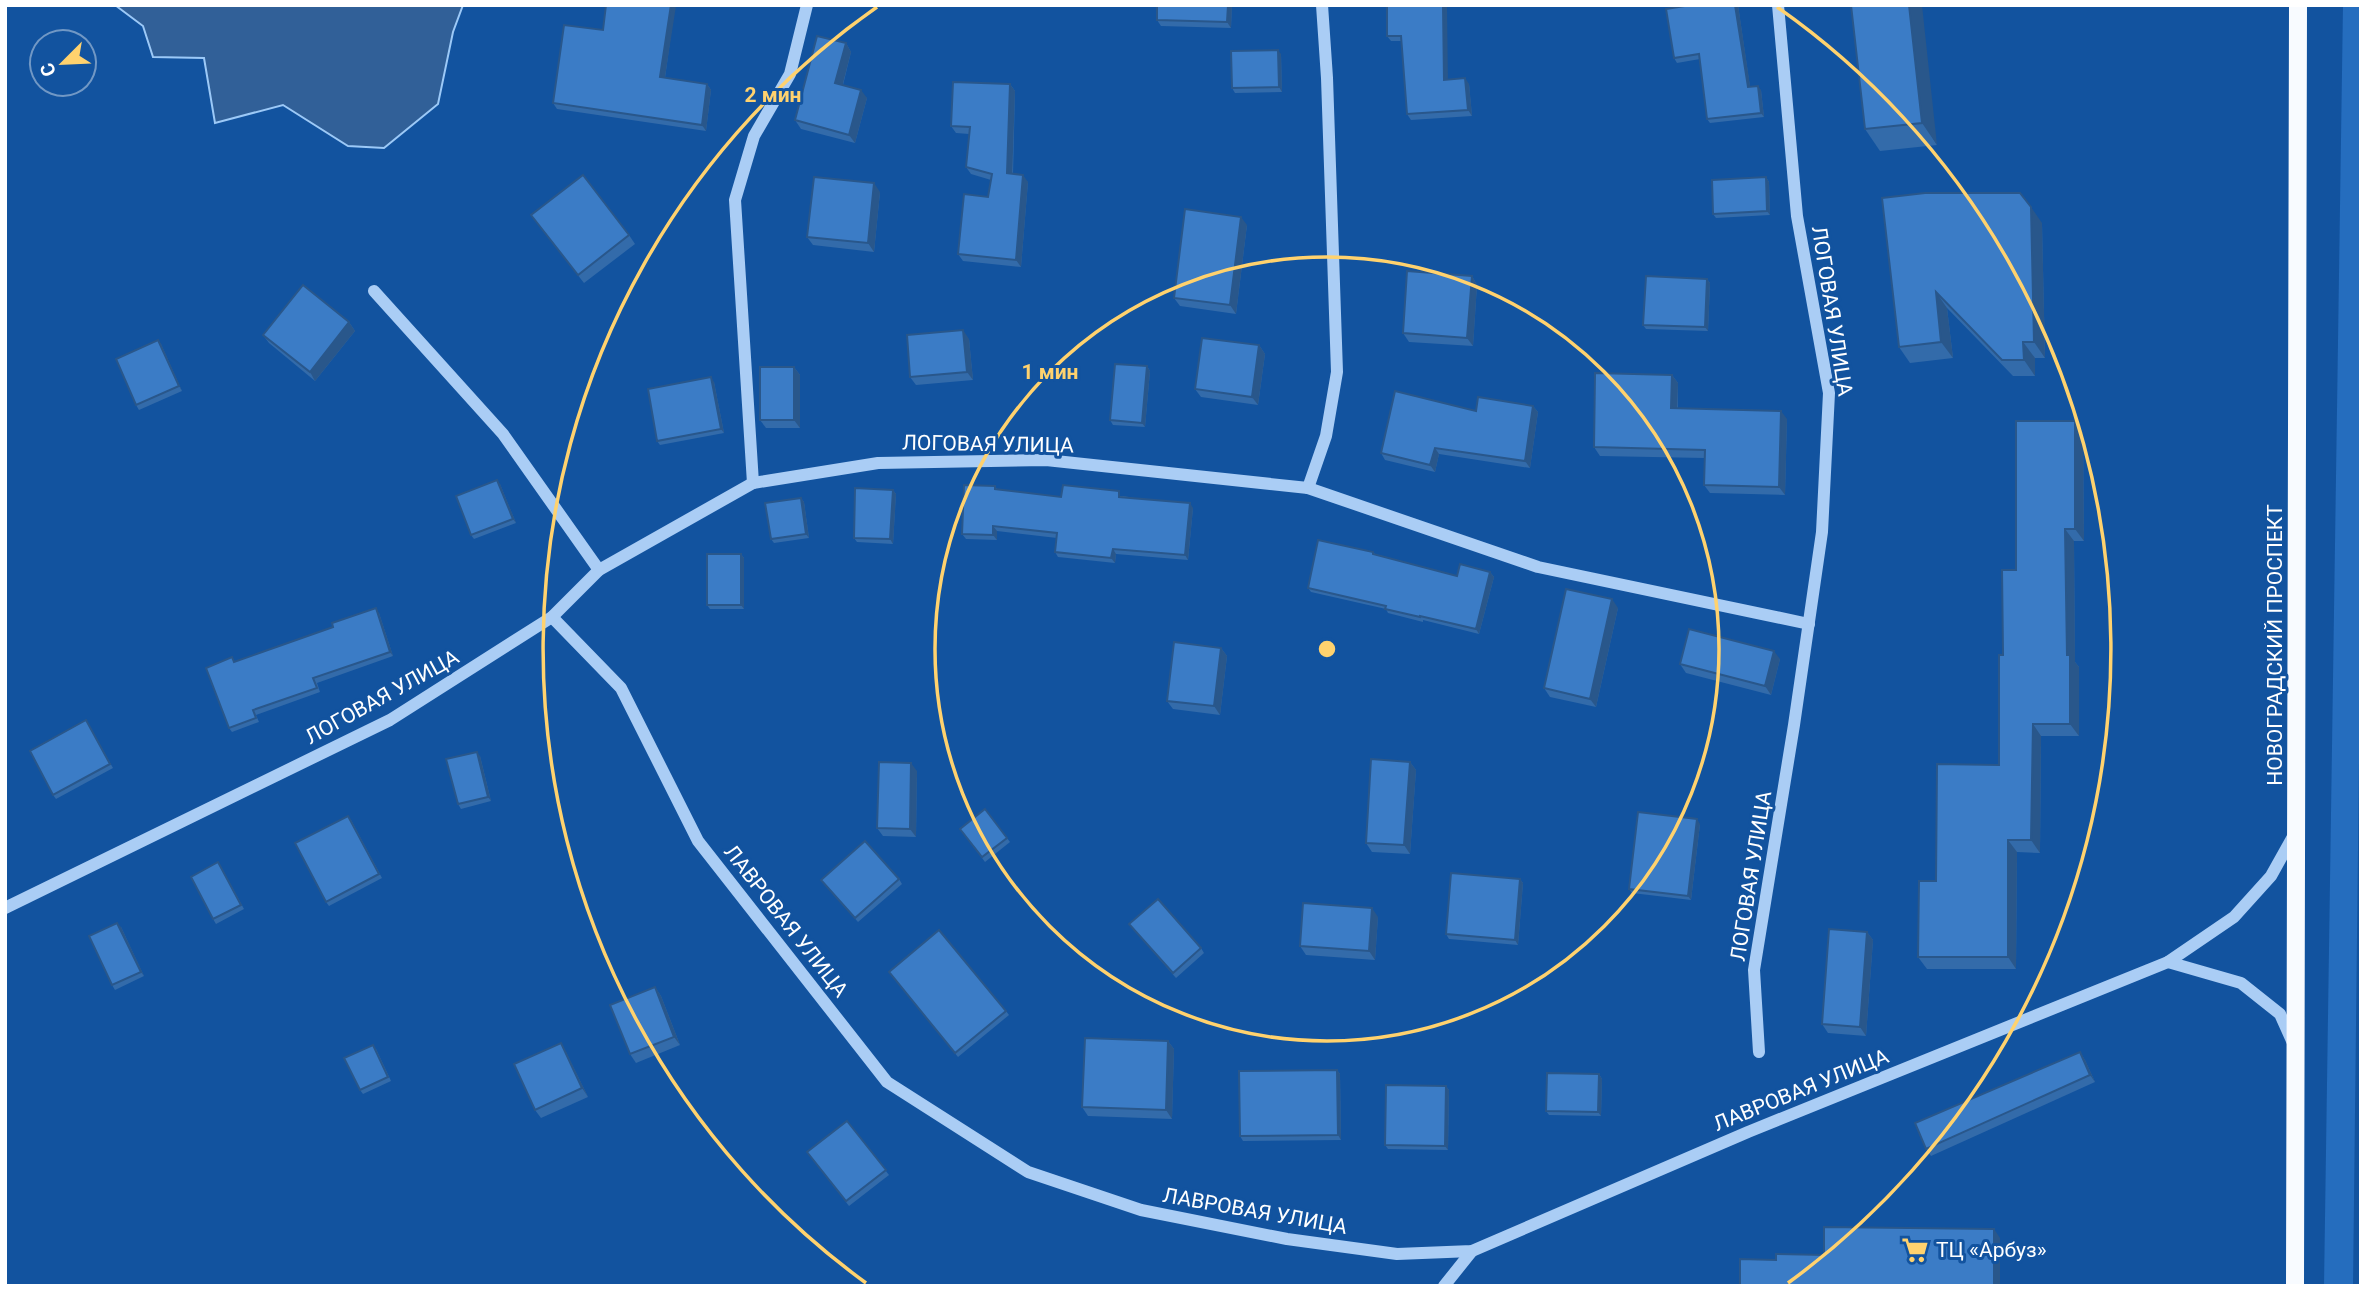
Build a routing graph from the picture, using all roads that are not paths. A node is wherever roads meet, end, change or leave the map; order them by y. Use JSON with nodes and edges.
{"nodes":[{"id":1,"x":807,"y":5,"type":"edge"},
{"id":2,"x":1322,"y":5,"type":"edge"},
{"id":3,"x":1778,"y":5,"type":"edge"},
{"id":4,"x":2298,"y":5,"type":"edge"},
{"id":5,"x":374,"y":291,"type":"dead end"},
{"id":6,"x":753,"y":483,"type":"junction"},
{"id":7,"x":1308,"y":488,"type":"junction"},
{"id":8,"x":599,"y":570,"type":"junction"},
{"id":9,"x":552,"y":617,"type":"junction"},
{"id":10,"x":1809,"y":624,"type":"junction"},
{"id":11,"x":2297,"y":829,"type":"junction"},
{"id":12,"x":5,"y":908,"type":"edge"},
{"id":13,"x":2168,"y":962,"type":"junction"},
{"id":14,"x":1759,"y":1052,"type":"dead end"},
{"id":15,"x":2297,"y":1052,"type":"junction"},
{"id":16,"x":1472,"y":1251,"type":"junction"},
{"id":17,"x":1444,"y":1286,"type":"edge"},
{"id":18,"x":2295,"y":1286,"type":"edge"}],
"edges":[{"from":1,"to":6,"type":"street"},
{"from":2,"to":7,"type":"street"},
{"from":3,"to":10,"type":"street","name":"ЛОГОВАЯ УЛИЦА"},
{"from":4,"to":11,"type":"main road","name":"НОВОГРАДСКИЙ ПРОСПЕКТ"},
{"from":5,"to":8,"type":"street"},
{"from":6,"to":7,"type":"street","name":"ЛОГОВАЯ УЛИЦА"},
{"from":6,"to":8,"type":"street","name":"ЛОГОВАЯ УЛИЦА"},
{"from":7,"to":10,"type":"street","name":"ЛОГОВАЯ УЛИЦА"},
{"from":8,"to":9,"type":"street","name":"ЛОГОВАЯ УЛИЦА"},
{"from":9,"to":12,"type":"street","name":"ЛОГОВАЯ УЛИЦА"},
{"from":9,"to":16,"type":"street","name":"ЛАВРОВАЯ УЛИЦА"},
{"from":10,"to":14,"type":"street","name":"ЛОГОВАЯ УЛИЦА"},
{"from":11,"to":13,"type":"street","name":"ЛАВРОВАЯ УЛИЦА"},
{"from":11,"to":15,"type":"main road","name":"НОВОГРАДСКИЙ ПРОСПЕКТ"},
{"from":13,"to":15,"type":"street"},
{"from":13,"to":16,"type":"street","name":"ЛАВРОВАЯ УЛИЦА"},
{"from":15,"to":18,"type":"main road","name":"НОВОГРАДСКИЙ ПРОСПЕКТ"},
{"from":16,"to":17,"type":"street"}]}
